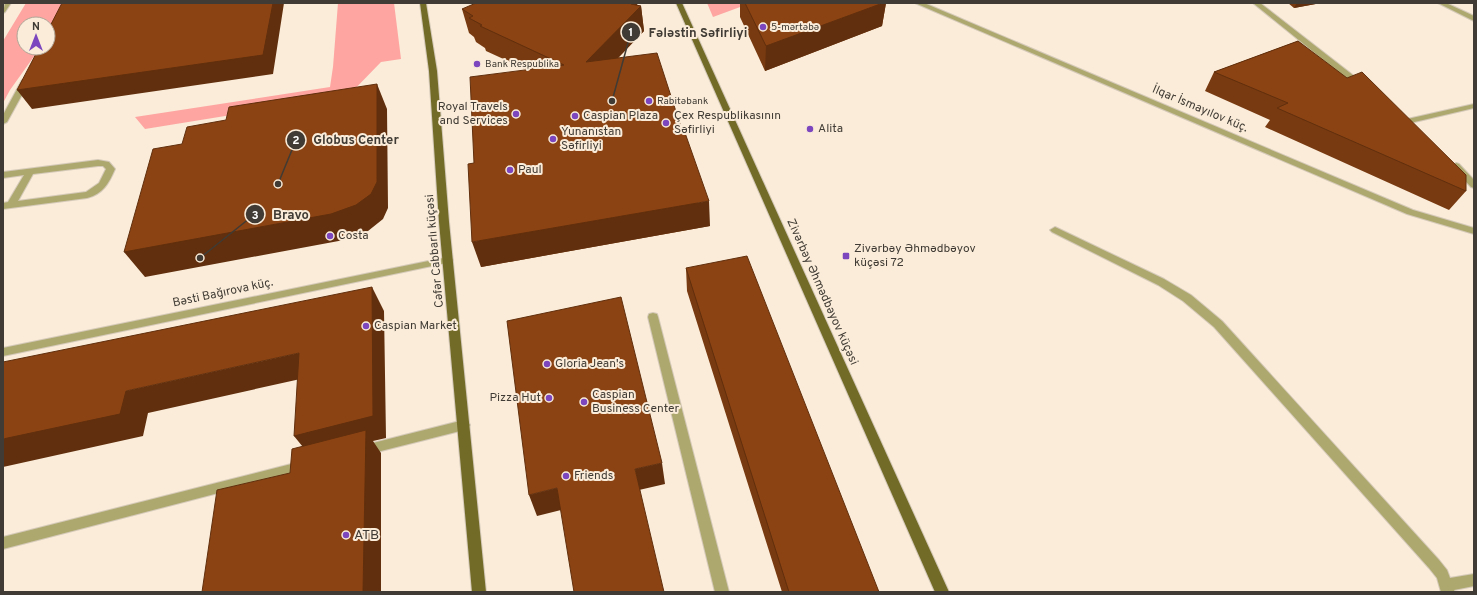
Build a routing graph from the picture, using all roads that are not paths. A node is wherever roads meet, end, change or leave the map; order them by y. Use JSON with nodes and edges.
{"nodes":[{"id":1,"x":8,"y":3,"type":"edge"},
{"id":2,"x":423,"y":3,"type":"edge"},
{"id":3,"x":679,"y":3,"type":"edge"},
{"id":4,"x":918,"y":3,"type":"edge"},
{"id":5,"x":1256,"y":3,"type":"edge"},
{"id":6,"x":1441,"y":3,"type":"edge"},
{"id":7,"x":3,"y":11,"type":"edge"},
{"id":8,"x":1474,"y":19,"type":"edge"},
{"id":9,"x":30,"y":71,"type":"edge"},
{"id":10,"x":1369,"y":92,"type":"edge"},
{"id":11,"x":1474,"y":106,"type":"edge"},
{"id":12,"x":3,"y":122,"type":"edge"},
{"id":13,"x":1417,"y":131,"type":"edge"},
{"id":14,"x":1449,"y":159,"type":"edge"},
{"id":15,"x":30,"y":172,"type":"junction"},
{"id":16,"x":3,"y":175,"type":"edge"},
{"id":17,"x":1474,"y":185,"type":"edge"},
{"id":18,"x":7,"y":205,"type":"edge"},
{"id":19,"x":1055,"y":230,"type":"dead end"},
{"id":20,"x":1474,"y":231,"type":"edge"},
{"id":21,"x":448,"y":260,"type":"junction"},
{"id":22,"x":653,"y":317,"type":"dead end"},
{"id":23,"x":3,"y":352,"type":"edge"},
{"id":24,"x":464,"y":425,"type":"junction"},
{"id":25,"x":356,"y":452,"type":"edge"},
{"id":26,"x":318,"y":462,"type":"edge"},
{"id":27,"x":3,"y":543,"type":"edge"},
{"id":28,"x":1474,"y":580,"type":"edge"},
{"id":29,"x":1447,"y":588,"type":"edge"},
{"id":30,"x":479,"y":592,"type":"edge"},
{"id":31,"x":722,"y":592,"type":"edge"},
{"id":32,"x":942,"y":592,"type":"edge"}],
"edges":[{"from":1,"to":7,"type":"street"},
{"from":2,"to":21,"type":"main road","name":"Cəfər Cabbarlı küçəsi"},
{"from":3,"to":32,"type":"main road","name":"Zivərbəy Əhmədbəyov küçəsi"},
{"from":4,"to":20,"type":"street","name":"İlqar İsmayılov küç."},
{"from":5,"to":10,"type":"street"},
{"from":6,"to":8,"type":"street"},
{"from":9,"to":12,"type":"street"},
{"from":11,"to":13,"type":"street"},
{"from":14,"to":17,"type":"street"},
{"from":15,"to":16,"type":"street"},
{"from":15,"to":18,"type":"street"},
{"from":15,"to":18,"type":"street"},
{"from":19,"to":29,"type":"street"},
{"from":21,"to":23,"type":"street","name":"Bəsti Bağırova küç."},
{"from":21,"to":24,"type":"main road","name":"Cəfər Cabbarlı küçəsi"},
{"from":22,"to":31,"type":"street"},
{"from":24,"to":25,"type":"street"},
{"from":24,"to":30,"type":"main road","name":"Cəfər Cabbarlı küçəsi"},
{"from":26,"to":27,"type":"street"},
{"from":28,"to":29,"type":"street"}]}
